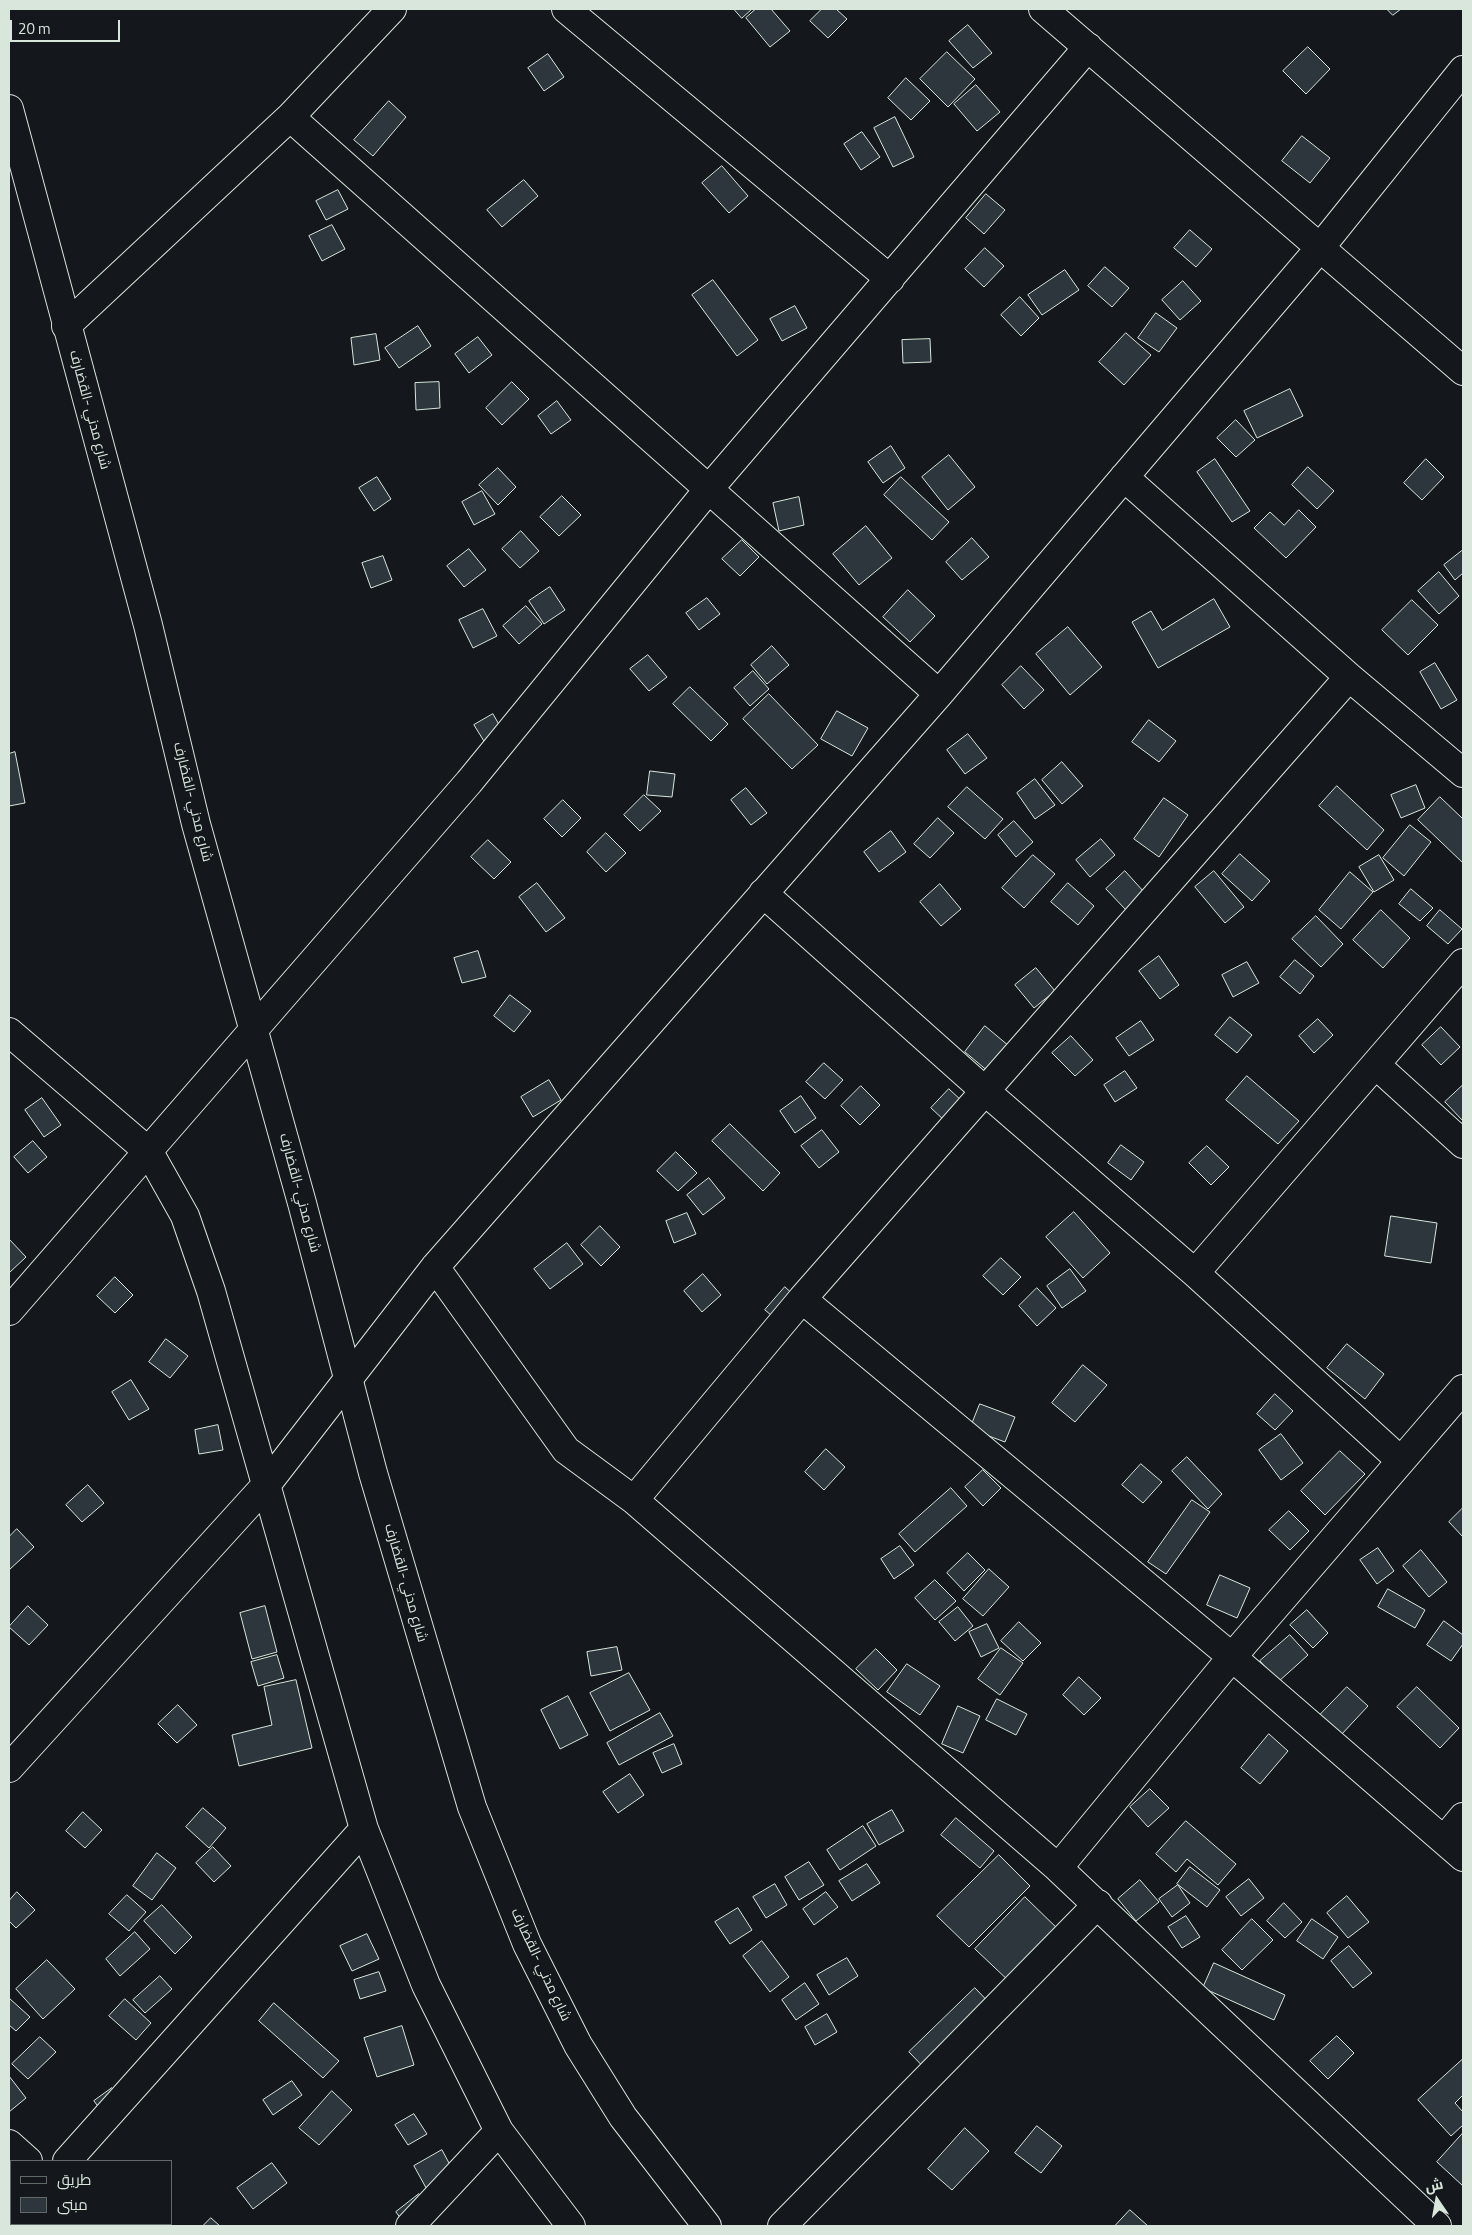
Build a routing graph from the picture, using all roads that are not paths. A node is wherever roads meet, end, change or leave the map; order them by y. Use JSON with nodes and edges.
{"nodes":[{"id":1,"x":392,"y":9,"type":"edge"},
{"id":2,"x":566,"y":9,"type":"edge"},
{"id":3,"x":1043,"y":9,"type":"edge"},
{"id":4,"x":1088,"y":47,"type":"junction"},
{"id":5,"x":1463,"y":70,"type":"edge"},
{"id":6,"x":9,"y":109,"type":"edge"},
{"id":7,"x":290,"y":117,"type":"junction"},
{"id":8,"x":1319,"y":249,"type":"junction"},
{"id":9,"x":890,"y":280,"type":"junction"},
{"id":10,"x":66,"y":326,"type":"junction"},
{"id":11,"x":1463,"y":371,"type":"edge"},
{"id":12,"x":1124,"y":477,"type":"junction"},
{"id":13,"x":708,"y":490,"type":"junction"},
{"id":14,"x":1349,"y":676,"type":"junction"},
{"id":15,"x":939,"y":694,"type":"junction"},
{"id":16,"x":1463,"y":773,"type":"edge"},
{"id":17,"x":763,"y":893,"type":"junction"},
{"id":18,"x":1463,"y":964,"type":"edge"},
{"id":19,"x":254,"y":1030,"type":"junction"},
{"id":20,"x":9,"y":1032,"type":"edge"},
{"id":21,"x":1376,"y":1065,"type":"junction"},
{"id":22,"x":985,"y":1091,"type":"junction"},
{"id":23,"x":1463,"y":1144,"type":"edge"},
{"id":24,"x":149,"y":1152,"type":"junction"},
{"id":25,"x":436,"y":1267,"type":"junction"},
{"id":26,"x":1195,"y":1273,"type":"junction"},
{"id":27,"x":802,"y":1299,"type":"junction"},
{"id":28,"x":9,"y":1311,"type":"edge"},
{"id":29,"x":348,"y":1379,"type":"junction"},
{"id":30,"x":1463,"y":1389,"type":"edge"},
{"id":31,"x":1401,"y":1461,"type":"junction"},
{"id":32,"x":267,"y":1484,"type":"junction"},
{"id":33,"x":634,"y":1500,"type":"junction"},
{"id":34,"x":1232,"y":1658,"type":"junction"},
{"id":35,"x":9,"y":1768,"type":"edge"},
{"id":36,"x":1463,"y":1817,"type":"edge"},
{"id":37,"x":364,"y":1829,"type":"junction"},
{"id":38,"x":1454,"y":1848,"type":"edge"},
{"id":39,"x":1058,"y":1868,"type":"junction"},
{"id":40,"x":1098,"y":1904,"type":"junction"},
{"id":41,"x":499,"y":2132,"type":"junction"},
{"id":42,"x":9,"y":2144,"type":"edge"},
{"id":43,"x":27,"y":2160,"type":"edge"},
{"id":44,"x":68,"y":2160,"type":"edge"},
{"id":45,"x":410,"y":2226,"type":"edge"},
{"id":46,"x":571,"y":2226,"type":"edge"},
{"id":47,"x":707,"y":2226,"type":"edge"},
{"id":48,"x":782,"y":2226,"type":"edge"},
{"id":49,"x":1437,"y":2226,"type":"edge"}],
"edges":[{"from":1,"to":7,"type":"main road"},
{"from":2,"to":9,"type":"main road"},
{"from":3,"to":4,"type":"main road"},
{"from":4,"to":8,"type":"main road"},
{"from":4,"to":9,"type":"main road"},
{"from":5,"to":8,"type":"main road"},
{"from":6,"to":10,"type":"main road","name":"شارع مدني -القضارف"},
{"from":7,"to":10,"type":"main road"},
{"from":7,"to":13,"type":"main road"},
{"from":8,"to":11,"type":"main road"},
{"from":8,"to":12,"type":"main road"},
{"from":9,"to":13,"type":"main road"},
{"from":10,"to":19,"type":"main road","name":"شارع مدني -القضارف"},
{"from":12,"to":14,"type":"main road"},
{"from":12,"to":15,"type":"main road"},
{"from":13,"to":15,"type":"main road"},
{"from":13,"to":19,"type":"main road"},
{"from":14,"to":16,"type":"main road"},
{"from":14,"to":22,"type":"main road"},
{"from":15,"to":17,"type":"main road"},
{"from":17,"to":22,"type":"main road"},
{"from":17,"to":25,"type":"main road"},
{"from":18,"to":21,"type":"main road"},
{"from":19,"to":24,"type":"main road"},
{"from":19,"to":29,"type":"main road","name":"شارع مدني -القضارف"},
{"from":20,"to":24,"type":"main road"},
{"from":21,"to":23,"type":"main road"},
{"from":21,"to":26,"type":"main road"},
{"from":22,"to":26,"type":"main road"},
{"from":22,"to":27,"type":"main road"},
{"from":24,"to":28,"type":"main road"},
{"from":24,"to":32,"type":"main road"},
{"from":25,"to":29,"type":"main road"},
{"from":25,"to":33,"type":"main road"},
{"from":26,"to":31,"type":"main road"},
{"from":27,"to":33,"type":"main road"},
{"from":27,"to":34,"type":"main road"},
{"from":29,"to":32,"type":"main road"},
{"from":29,"to":47,"type":"main road","name":"شارع مدني -القضارف"},
{"from":30,"to":31,"type":"main road"},
{"from":31,"to":34,"type":"main road"},
{"from":32,"to":35,"type":"main road"},
{"from":32,"to":37,"type":"main road"},
{"from":33,"to":39,"type":"main road"},
{"from":34,"to":38,"type":"main road"},
{"from":34,"to":39,"type":"main road"},
{"from":36,"to":38,"type":"main road"},
{"from":37,"to":41,"type":"main road"},
{"from":37,"to":44,"type":"main road"},
{"from":39,"to":40,"type":"main road"},
{"from":40,"to":48,"type":"main road"},
{"from":40,"to":49,"type":"main road"},
{"from":41,"to":45,"type":"main road"},
{"from":41,"to":46,"type":"main road"},
{"from":42,"to":43,"type":"main road"}]}
